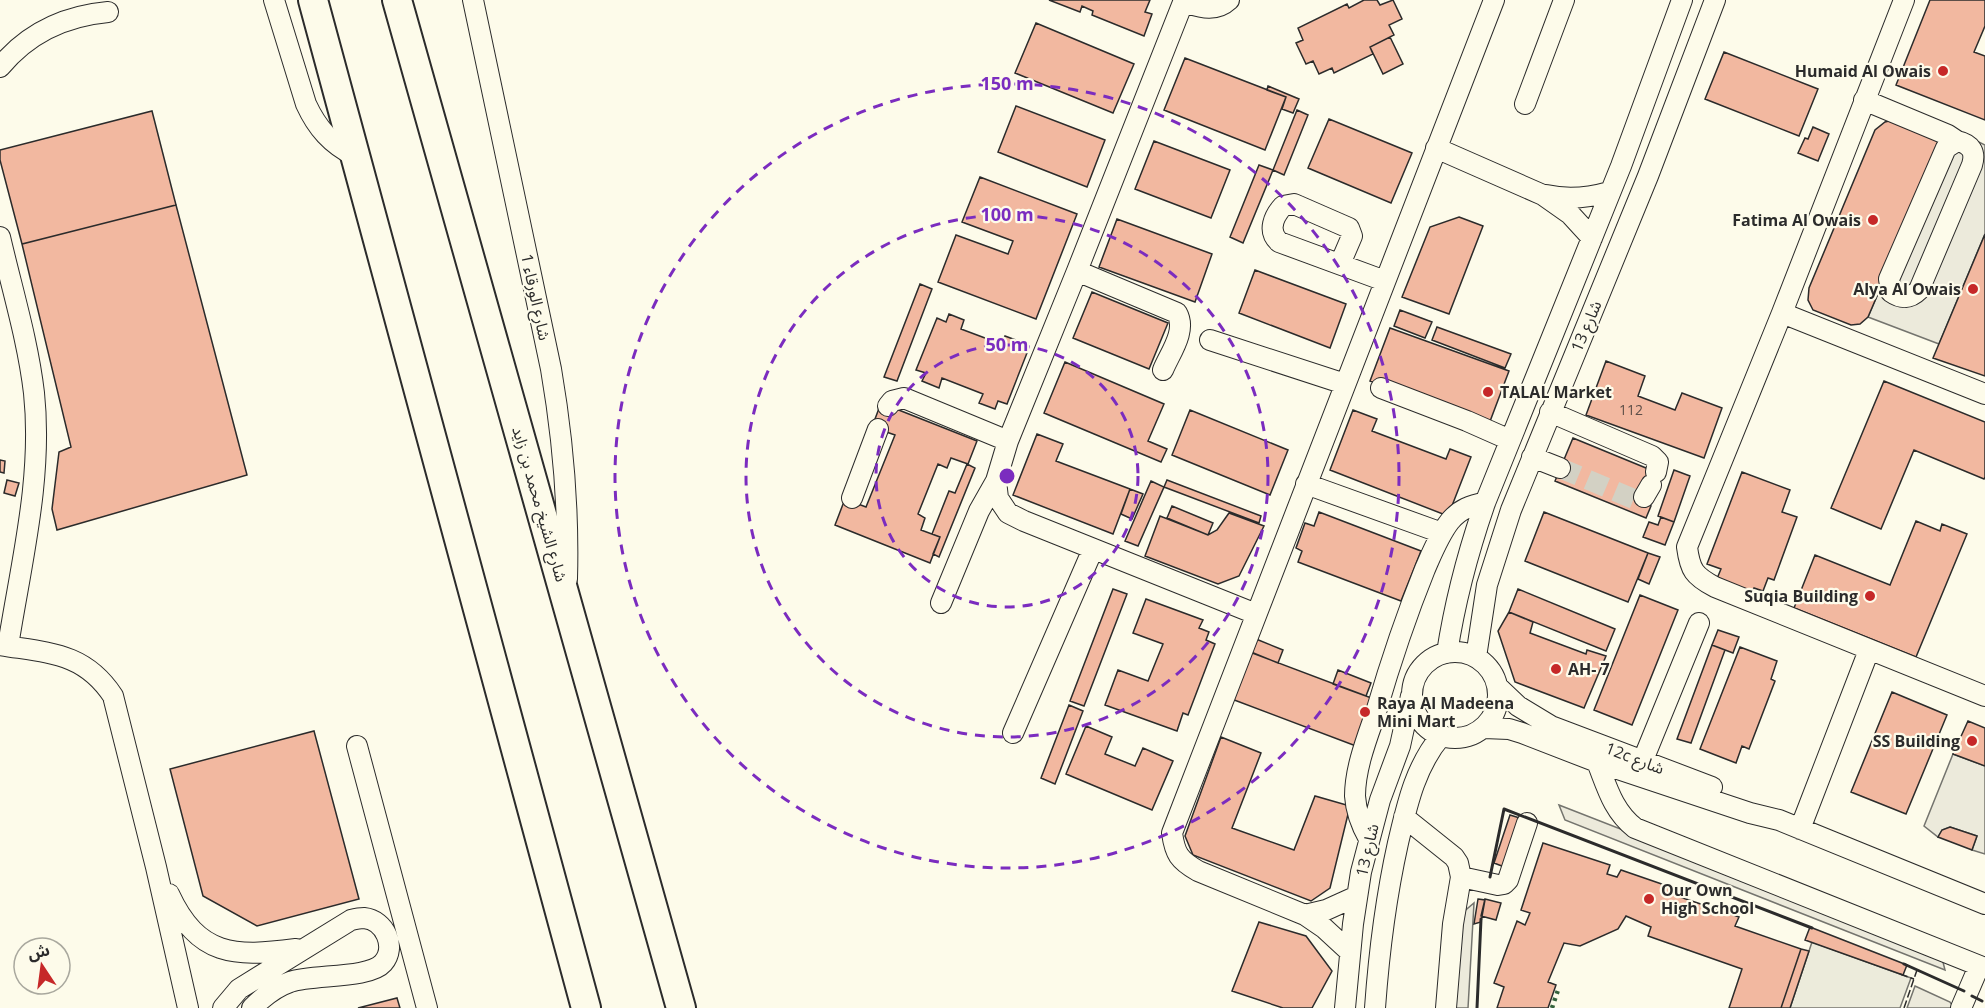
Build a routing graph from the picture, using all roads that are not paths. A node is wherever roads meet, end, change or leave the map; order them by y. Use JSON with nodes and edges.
{"nodes":[{"id":1,"x":274,"y":0,"type":"edge"},
{"id":2,"x":313,"y":0,"type":"edge"},
{"id":3,"x":397,"y":0,"type":"edge"},
{"id":4,"x":473,"y":0,"type":"edge"},
{"id":5,"x":1229,"y":0,"type":"edge"},
{"id":6,"x":1494,"y":0,"type":"edge"},
{"id":7,"x":1564,"y":0,"type":"edge"},
{"id":8,"x":1682,"y":0,"type":"edge"},
{"id":9,"x":1715,"y":0,"type":"edge"},
{"id":10,"x":1904,"y":0,"type":"edge"},
{"id":11,"x":1184,"y":1,"type":"edge"},
{"id":12,"x":108,"y":12,"type":"dead end"},
{"id":13,"x":0,"y":67,"type":"edge"},
{"id":14,"x":1864,"y":100,"type":"junction"},
{"id":15,"x":1525,"y":104,"type":"dead end"},
{"id":16,"x":1958,"y":141,"type":"junction"},
{"id":17,"x":1436,"y":148,"type":"junction"},
{"id":18,"x":355,"y":156,"type":"junction"},
{"id":19,"x":1609,"y":192,"type":"junction"},
{"id":20,"x":1543,"y":195,"type":"junction"},
{"id":21,"x":0,"y":237,"type":"edge"},
{"id":22,"x":1592,"y":238,"type":"junction"},
{"id":23,"x":1340,"y":264,"type":"dead end"},
{"id":24,"x":1077,"y":271,"type":"junction"},
{"id":25,"x":1385,"y":281,"type":"junction"},
{"id":26,"x":1782,"y":313,"type":"junction"},
{"id":27,"x":1210,"y":340,"type":"dead end"},
{"id":28,"x":1163,"y":370,"type":"dead end"},
{"id":29,"x":1345,"y":384,"type":"junction"},
{"id":30,"x":1381,"y":388,"type":"dead end"},
{"id":31,"x":1985,"y":394,"type":"edge"},
{"id":32,"x":888,"y":406,"type":"dead end"},
{"id":33,"x":1550,"y":412,"type":"junction"},
{"id":34,"x":878,"y":429,"type":"dead end"},
{"id":35,"x":1510,"y":440,"type":"junction"},
{"id":36,"x":1008,"y":441,"type":"junction"},
{"id":37,"x":1532,"y":457,"type":"junction"},
{"id":38,"x":1560,"y":468,"type":"tunnel mouth"},
{"id":39,"x":996,"y":481,"type":"junction"},
{"id":40,"x":1306,"y":484,"type":"junction"},
{"id":41,"x":1650,"y":485,"type":"dead end"},
{"id":42,"x":852,"y":498,"type":"dead end"},
{"id":43,"x":1485,"y":503,"type":"junction"},
{"id":44,"x":1442,"y":533,"type":"junction"},
{"id":45,"x":1093,"y":549,"type":"junction"},
{"id":46,"x":566,"y":597,"type":"junction"},
{"id":47,"x":941,"y":603,"type":"dead end"},
{"id":48,"x":1256,"y":614,"type":"junction"},
{"id":49,"x":1699,"y":623,"type":"dead end"},
{"id":50,"x":4,"y":646,"type":"edge"},
{"id":51,"x":1869,"y":650,"type":"junction"},
{"id":52,"x":1447,"y":653,"type":"junction"},
{"id":53,"x":1476,"y":657,"type":"junction"},
{"id":54,"x":1498,"y":687,"type":"junction"},
{"id":55,"x":1411,"y":696,"type":"junction"},
{"id":56,"x":1985,"y":696,"type":"edge"},
{"id":57,"x":1484,"y":728,"type":"junction"},
{"id":58,"x":1013,"y":733,"type":"dead end"},
{"id":59,"x":1441,"y":736,"type":"junction"},
{"id":60,"x":357,"y":746,"type":"dead end"},
{"id":61,"x":1643,"y":760,"type":"junction"},
{"id":62,"x":1597,"y":762,"type":"junction"},
{"id":63,"x":1404,"y":817,"type":"junction"},
{"id":64,"x":1779,"y":820,"type":"junction"},
{"id":65,"x":1527,"y":823,"type":"dead end"},
{"id":66,"x":1800,"y":829,"type":"junction"},
{"id":67,"x":1369,"y":839,"type":"junction"},
{"id":68,"x":156,"y":867,"type":"junction"},
{"id":69,"x":1461,"y":877,"type":"junction"},
{"id":70,"x":1357,"y":896,"type":"junction"},
{"id":71,"x":1985,"y":904,"type":"edge"},
{"id":72,"x":1305,"y":915,"type":"junction"},
{"id":73,"x":303,"y":948,"type":"junction"},
{"id":74,"x":1350,"y":952,"type":"junction"},
{"id":75,"x":1982,"y":967,"type":"edge"},
{"id":76,"x":188,"y":1008,"type":"edge"},
{"id":77,"x":223,"y":1008,"type":"edge"},
{"id":78,"x":252,"y":1008,"type":"edge"},
{"id":79,"x":427,"y":1008,"type":"edge"},
{"id":80,"x":586,"y":1008,"type":"edge"},
{"id":81,"x":681,"y":1008,"type":"edge"},
{"id":82,"x":1345,"y":1008,"type":"edge"},
{"id":83,"x":1375,"y":1008,"type":"edge"},
{"id":84,"x":1446,"y":1008,"type":"edge"},
{"id":85,"x":1962,"y":1008,"type":"edge"}],
"edges":[{"from":1,"to":18,"type":"street"},
{"from":2,"to":18,"type":"highway"},
{"from":3,"to":46,"type":"highway","name":"شارع الشيخ محمد بن زايد"},
{"from":4,"to":46,"type":"street","name":"شارع الورقاء 1"},
{"from":5,"to":11,"type":"street"},
{"from":6,"to":17,"type":"street"},
{"from":7,"to":15,"type":"street"},
{"from":8,"to":19,"type":"street","name":"شارع 13"},
{"from":9,"to":33,"type":"street","name":"شارع 13"},
{"from":10,"to":14,"type":"street"},
{"from":11,"to":24,"type":"street"},
{"from":12,"to":13,"type":"street"},
{"from":14,"to":16,"type":"street"},
{"from":14,"to":26,"type":"street"},
{"from":16,"to":16,"type":"street"},
{"from":17,"to":20,"type":"street"},
{"from":17,"to":25,"type":"street"},
{"from":18,"to":80,"type":"highway"},
{"from":19,"to":20,"type":"street"},
{"from":19,"to":22,"type":"street","name":"شارع 13"},
{"from":20,"to":22,"type":"street"},
{"from":21,"to":50,"type":"street"},
{"from":22,"to":35,"type":"street","name":"شارع 13"},
{"from":23,"to":25,"type":"street"},
{"from":24,"to":28,"type":"street"},
{"from":24,"to":36,"type":"street"},
{"from":25,"to":29,"type":"street"},
{"from":26,"to":31,"type":"street"},
{"from":26,"to":51,"type":"street"},
{"from":27,"to":29,"type":"street"},
{"from":29,"to":40,"type":"street"},
{"from":30,"to":35,"type":"street"},
{"from":32,"to":36,"type":"street"},
{"from":33,"to":37,"type":"street","name":"شارع 13"},
{"from":33,"to":41,"type":"street"},
{"from":34,"to":42,"type":"street"},
{"from":35,"to":43,"type":"street","name":"شارع 13"},
{"from":36,"to":39,"type":"street"},
{"from":37,"to":38,"type":"street"},
{"from":37,"to":53,"type":"street","name":"شارع 13"},
{"from":39,"to":45,"type":"street"},
{"from":39,"to":47,"type":"street"},
{"from":40,"to":44,"type":"street"},
{"from":40,"to":48,"type":"street"},
{"from":43,"to":44,"type":"street"},
{"from":43,"to":52,"type":"street","name":"شارع 13"},
{"from":44,"to":67,"type":"street"},
{"from":45,"to":48,"type":"street"},
{"from":45,"to":58,"type":"street"},
{"from":46,"to":81,"type":"highway","name":"شارع الشيخ محمد بن زايد"},
{"from":48,"to":72,"type":"street"},
{"from":49,"to":61,"type":"street"},
{"from":50,"to":68,"type":"street"},
{"from":51,"to":56,"type":"street"},
{"from":51,"to":66,"type":"street"},
{"from":52,"to":53,"type":"street"},
{"from":52,"to":55,"type":"street"},
{"from":53,"to":54,"type":"street"},
{"from":54,"to":57,"type":"street"},
{"from":54,"to":61,"type":"street","name":"12c شارع"},
{"from":55,"to":59,"type":"street"},
{"from":55,"to":67,"type":"street","name":"شارع 13"},
{"from":57,"to":59,"type":"street"},
{"from":57,"to":62,"type":"street","name":"12c شارع"},
{"from":59,"to":63,"type":"street","name":"شارع 13"},
{"from":60,"to":79,"type":"street"},
{"from":61,"to":64,"type":"street","name":"12c شارع"},
{"from":62,"to":64,"type":"street","name":"12c شارع"},
{"from":62,"to":75,"type":"street"},
{"from":63,"to":69,"type":"street"},
{"from":63,"to":83,"type":"street","name":"شارع 13"},
{"from":64,"to":66,"type":"street","name":"12c شارع"},
{"from":65,"to":69,"type":"street"},
{"from":66,"to":71,"type":"street","name":"12c شارع"},
{"from":67,"to":70,"type":"street","name":"شارع 13"},
{"from":68,"to":73,"type":"street"},
{"from":68,"to":76,"type":"street"},
{"from":69,"to":84,"type":"street"},
{"from":70,"to":72,"type":"street"},
{"from":70,"to":74,"type":"street","name":"شارع 13"},
{"from":72,"to":74,"type":"street"},
{"from":73,"to":77,"type":"street"},
{"from":73,"to":78,"type":"street"},
{"from":74,"to":82,"type":"street","name":"شارع 13"},
{"from":75,"to":85,"type":"street"}]}
